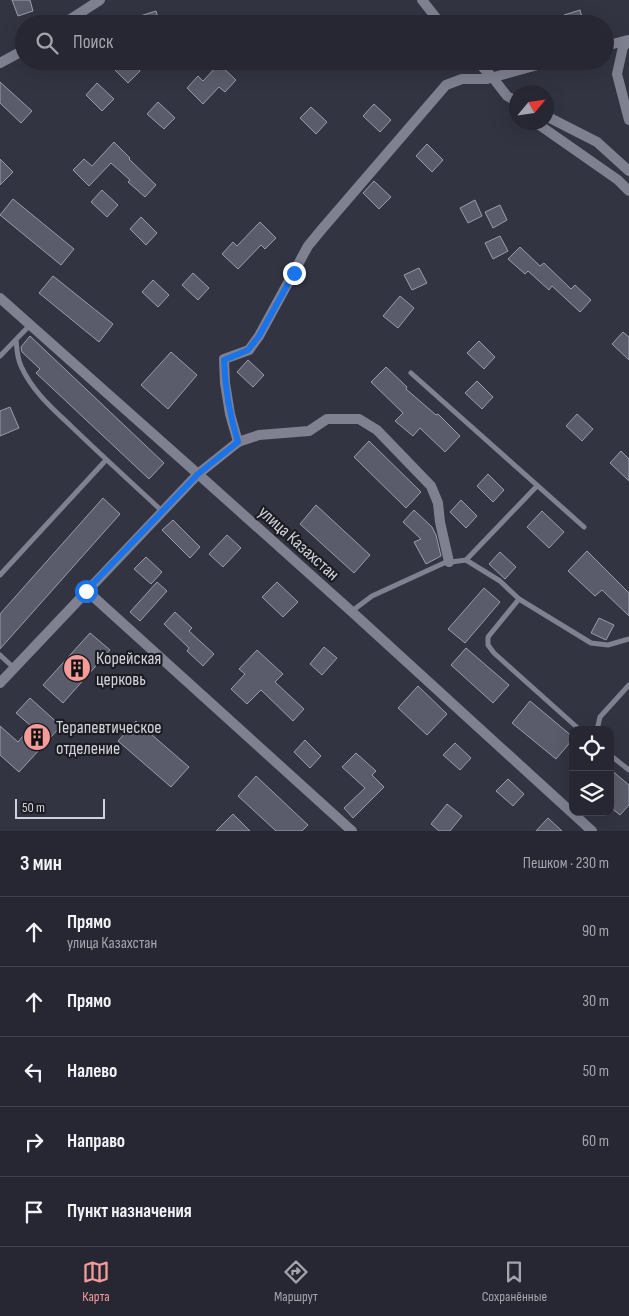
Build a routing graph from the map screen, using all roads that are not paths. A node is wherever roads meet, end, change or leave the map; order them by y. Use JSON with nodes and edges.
{"nodes":[{"id":1,"x":100,"y":0,"type":"edge"},
{"id":2,"x":422,"y":0,"type":"edge"},
{"id":3,"x":77,"y":15,"type":"edge"},
{"id":4,"x":434,"y":15,"type":"edge"},
{"id":5,"x":629,"y":40,"type":"edge"},
{"id":6,"x":614,"y":44,"type":"edge"},
{"id":7,"x":15,"y":55,"type":"edge"},
{"id":8,"x":0,"y":63,"type":"edge"},
{"id":9,"x":485,"y":70,"type":"edge"},
{"id":10,"x":521,"y":70,"type":"edge"},
{"id":11,"x":493,"y":78,"type":"junction"},
{"id":12,"x":507,"y":96,"type":"edge"},
{"id":13,"x":554,"y":120,"type":"edge"},
{"id":14,"x":629,"y":120,"type":"edge"},
{"id":15,"x":546,"y":130,"type":"edge"},
{"id":16,"x":629,"y":171,"type":"edge"},
{"id":17,"x":629,"y":191,"type":"edge"},
{"id":18,"x":0,"y":298,"type":"edge"},
{"id":19,"x":30,"y":325,"type":"junction"},
{"id":20,"x":16,"y":340,"type":"junction"},
{"id":21,"x":0,"y":356,"type":"edge"},
{"id":22,"x":411,"y":373,"type":"dead end"},
{"id":23,"x":238,"y":442,"type":"junction"},
{"id":24,"x":106,"y":460,"type":"junction"},
{"id":25,"x":198,"y":474,"type":"junction"},
{"id":26,"x":537,"y":486,"type":"junction"},
{"id":27,"x":162,"y":511,"type":"junction"},
{"id":28,"x":584,"y":528,"type":"dead end"},
{"id":29,"x":466,"y":560,"type":"junction"},
{"id":30,"x":449,"y":562,"type":"junction"},
{"id":31,"x":0,"y":575,"type":"edge"},
{"id":32,"x":86,"y":591,"type":"junction"},
{"id":33,"x":519,"y":599,"type":"junction"},
{"id":34,"x":351,"y":611,"type":"junction"},
{"id":35,"x":629,"y":639,"type":"edge"},
{"id":36,"x":0,"y":655,"type":"edge"},
{"id":37,"x":14,"y":668,"type":"junction"},
{"id":38,"x":0,"y":683,"type":"edge"},
{"id":39,"x":629,"y":685,"type":"edge"},
{"id":40,"x":576,"y":726,"type":"edge"},
{"id":41,"x":598,"y":726,"type":"edge"},
{"id":42,"x":614,"y":758,"type":"edge"},
{"id":43,"x":629,"y":770,"type":"edge"},
{"id":44,"x":352,"y":831,"type":"edge"},
{"id":45,"x":592,"y":831,"type":"edge"}],
"edges":[{"from":1,"to":3,"type":"street"},
{"from":2,"to":4,"type":"street"},
{"from":5,"to":6,"type":"street"},
{"from":5,"to":14,"type":"street"},
{"from":7,"to":8,"type":"street"},
{"from":9,"to":11,"type":"street"},
{"from":10,"to":11,"type":"street"},
{"from":11,"to":12,"type":"street"},
{"from":11,"to":23,"type":"street"},
{"from":13,"to":16,"type":"street"},
{"from":15,"to":17,"type":"street"},
{"from":18,"to":19,"type":"street","name":"улица Казахстан"},
{"from":19,"to":20,"type":"lane"},
{"from":19,"to":25,"type":"street","name":"улица Казахстан"},
{"from":20,"to":21,"type":"lane"},
{"from":20,"to":24,"type":"lane"},
{"from":22,"to":26,"type":"lane"},
{"from":23,"to":25,"type":"street"},
{"from":23,"to":30,"type":"street"},
{"from":24,"to":27,"type":"lane"},
{"from":24,"to":31,"type":"lane"},
{"from":25,"to":27,"type":"street"},
{"from":25,"to":34,"type":"street","name":"улица Казахстан"},
{"from":26,"to":28,"type":"lane"},
{"from":26,"to":29,"type":"lane"},
{"from":27,"to":32,"type":"street"},
{"from":29,"to":30,"type":"lane"},
{"from":29,"to":33,"type":"lane"},
{"from":30,"to":34,"type":"lane"},
{"from":32,"to":37,"type":"street"},
{"from":32,"to":44,"type":"street"},
{"from":33,"to":35,"type":"lane"},
{"from":33,"to":40,"type":"lane"},
{"from":34,"to":45,"type":"street","name":"улица Казахстан"},
{"from":36,"to":37,"type":"lane"},
{"from":37,"to":38,"type":"street"},
{"from":39,"to":41,"type":"lane"},
{"from":42,"to":43,"type":"lane"}]}
